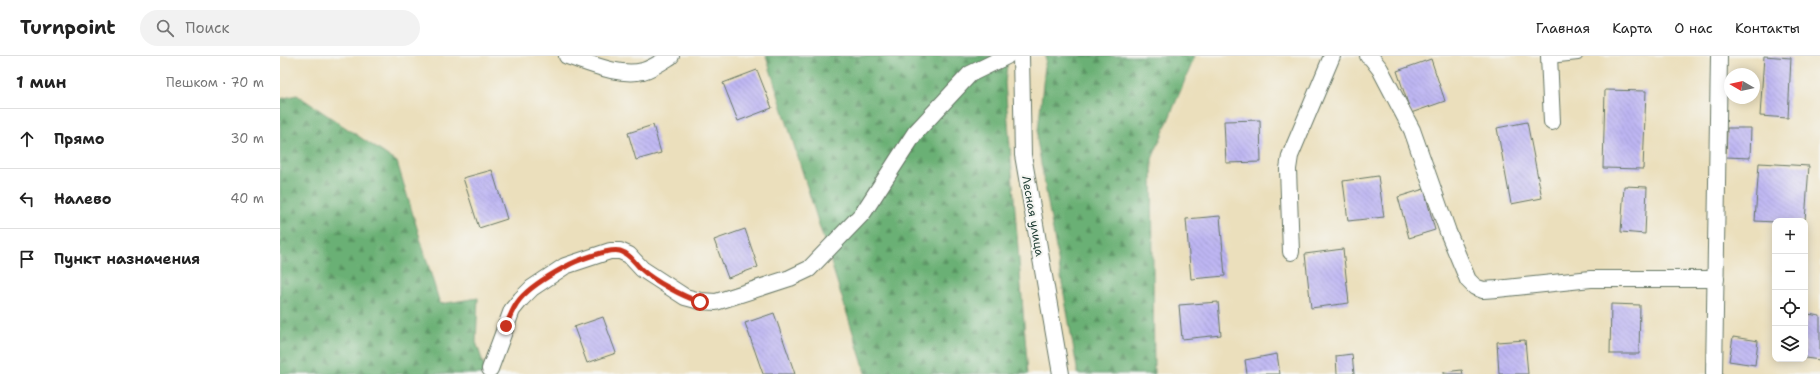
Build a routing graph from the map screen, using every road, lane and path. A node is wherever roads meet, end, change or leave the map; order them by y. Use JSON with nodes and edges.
{"nodes":[{"id":1,"x":567,"y":56,"type":"edge"},
{"id":2,"x":671,"y":56,"type":"edge"},
{"id":3,"x":1007,"y":56,"type":"edge"},
{"id":4,"x":1021,"y":56,"type":"edge"},
{"id":5,"x":1332,"y":56,"type":"edge"},
{"id":6,"x":1368,"y":56,"type":"edge"},
{"id":7,"x":1578,"y":56,"type":"edge"},
{"id":8,"x":1719,"y":56,"type":"edge"},
{"id":9,"x":1549,"y":57,"type":"edge"},
{"id":10,"x":1552,"y":122,"type":"dead end"},
{"id":11,"x":1291,"y":252,"type":"dead end"},
{"id":12,"x":1716,"y":279,"type":"junction"},
{"id":13,"x":490,"y":370,"type":"dead end"},
{"id":14,"x":1061,"y":374,"type":"edge"},
{"id":15,"x":1714,"y":374,"type":"edge"}],
"edges":[{"from":1,"to":2,"type":"street"},
{"from":3,"to":13,"type":"street"},
{"from":4,"to":14,"type":"street","name":"Лесная улица"},
{"from":5,"to":11,"type":"street"},
{"from":6,"to":12,"type":"street"},
{"from":7,"to":9,"type":"lane"},
{"from":8,"to":12,"type":"street"},
{"from":9,"to":10,"type":"street"},
{"from":12,"to":15,"type":"street"}]}
